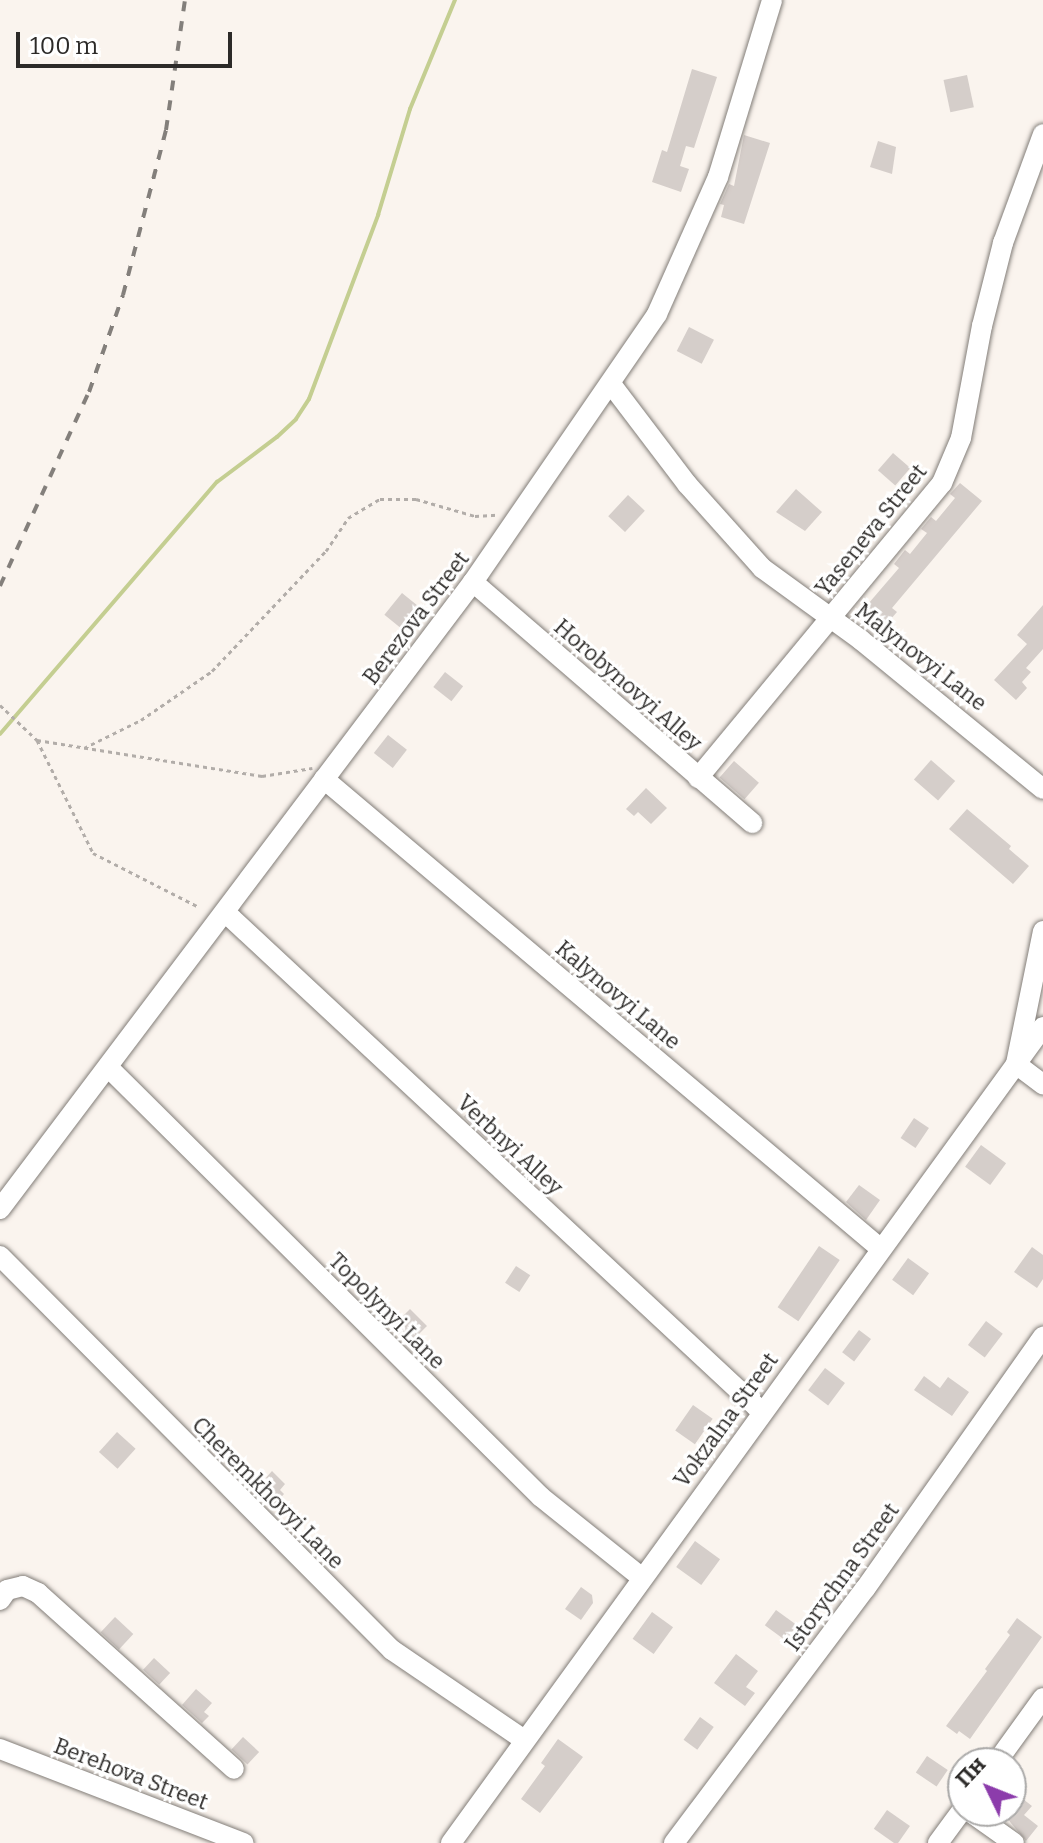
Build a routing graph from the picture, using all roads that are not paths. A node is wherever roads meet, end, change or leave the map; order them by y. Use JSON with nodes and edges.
{"nodes":[{"id":1,"x":772,"y":0,"type":"edge"},
{"id":2,"x":1043,"y":134,"type":"edge"},
{"id":3,"x":611,"y":384,"type":"junction"},
{"id":4,"x":473,"y":582,"type":"junction"},
{"id":5,"x":831,"y":617,"type":"junction"},
{"id":6,"x":330,"y":772,"type":"junction"},
{"id":7,"x":698,"y":778,"type":"junction"},
{"id":8,"x":1043,"y":789,"type":"edge"},
{"id":9,"x":752,"y":823,"type":"dead end"},
{"id":10,"x":226,"y":913,"type":"junction"},
{"id":11,"x":1043,"y":931,"type":"edge"},
{"id":12,"x":1043,"y":1027,"type":"edge"},
{"id":13,"x":1016,"y":1064,"type":"junction"},
{"id":14,"x":108,"y":1067,"type":"junction"},
{"id":15,"x":1043,"y":1084,"type":"edge"},
{"id":16,"x":0,"y":1209,"type":"edge"},
{"id":17,"x":881,"y":1249,"type":"junction"},
{"id":18,"x":0,"y":1256,"type":"edge"},
{"id":19,"x":1043,"y":1337,"type":"edge"},
{"id":20,"x":761,"y":1411,"type":"junction"},
{"id":21,"x":642,"y":1578,"type":"junction"},
{"id":22,"x":0,"y":1600,"type":"edge"},
{"id":23,"x":1043,"y":1698,"type":"edge"},
{"id":24,"x":523,"y":1739,"type":"junction"},
{"id":25,"x":1008,"y":1747,"type":"edge"},
{"id":26,"x":0,"y":1749,"type":"edge"},
{"id":27,"x":234,"y":1769,"type":"dead end"},
{"id":28,"x":992,"y":1827,"type":"edge"},
{"id":29,"x":244,"y":1843,"type":"edge"},
{"id":30,"x":451,"y":1843,"type":"edge"},
{"id":31,"x":674,"y":1843,"type":"edge"},
{"id":32,"x":1014,"y":1843,"type":"edge"}],
"edges":[{"from":1,"to":3,"type":"street","name":"Berezova Street"},
{"from":2,"to":5,"type":"street","name":"Yaseneva Street"},
{"from":3,"to":4,"type":"street","name":"Berezova Street"},
{"from":3,"to":5,"type":"street","name":"Malynovyi Lane"},
{"from":4,"to":6,"type":"street","name":"Berezova Street"},
{"from":4,"to":7,"type":"street","name":"Horobynovyi Alley"},
{"from":5,"to":7,"type":"street","name":"Yaseneva Street"},
{"from":5,"to":8,"type":"street","name":"Malynovyi Lane"},
{"from":6,"to":10,"type":"street","name":"Berezova Street"},
{"from":6,"to":17,"type":"street","name":"Kalynovyi Lane"},
{"from":7,"to":9,"type":"street","name":"Horobynovyi Alley"},
{"from":10,"to":14,"type":"street","name":"Berezova Street"},
{"from":10,"to":20,"type":"street","name":"Verbnyi Alley"},
{"from":11,"to":13,"type":"street"},
{"from":12,"to":13,"type":"street","name":"Vokzalna Street"},
{"from":13,"to":15,"type":"street"},
{"from":13,"to":17,"type":"street","name":"Vokzalna Street"},
{"from":14,"to":16,"type":"street","name":"Berezova Street"},
{"from":14,"to":21,"type":"street","name":"Topolynyi Lane"},
{"from":17,"to":20,"type":"street","name":"Vokzalna Street"},
{"from":18,"to":24,"type":"street","name":"Cheremkhovyi Lane"},
{"from":19,"to":31,"type":"street","name":"Istorychna Street"},
{"from":20,"to":21,"type":"street","name":"Vokzalna Street"},
{"from":21,"to":24,"type":"street","name":"Vokzalna Street"},
{"from":22,"to":27,"type":"street"},
{"from":23,"to":25,"type":"street"},
{"from":24,"to":30,"type":"street","name":"Vokzalna Street"},
{"from":26,"to":29,"type":"street","name":"Berehova Street"},
{"from":28,"to":32,"type":"street"}]}
